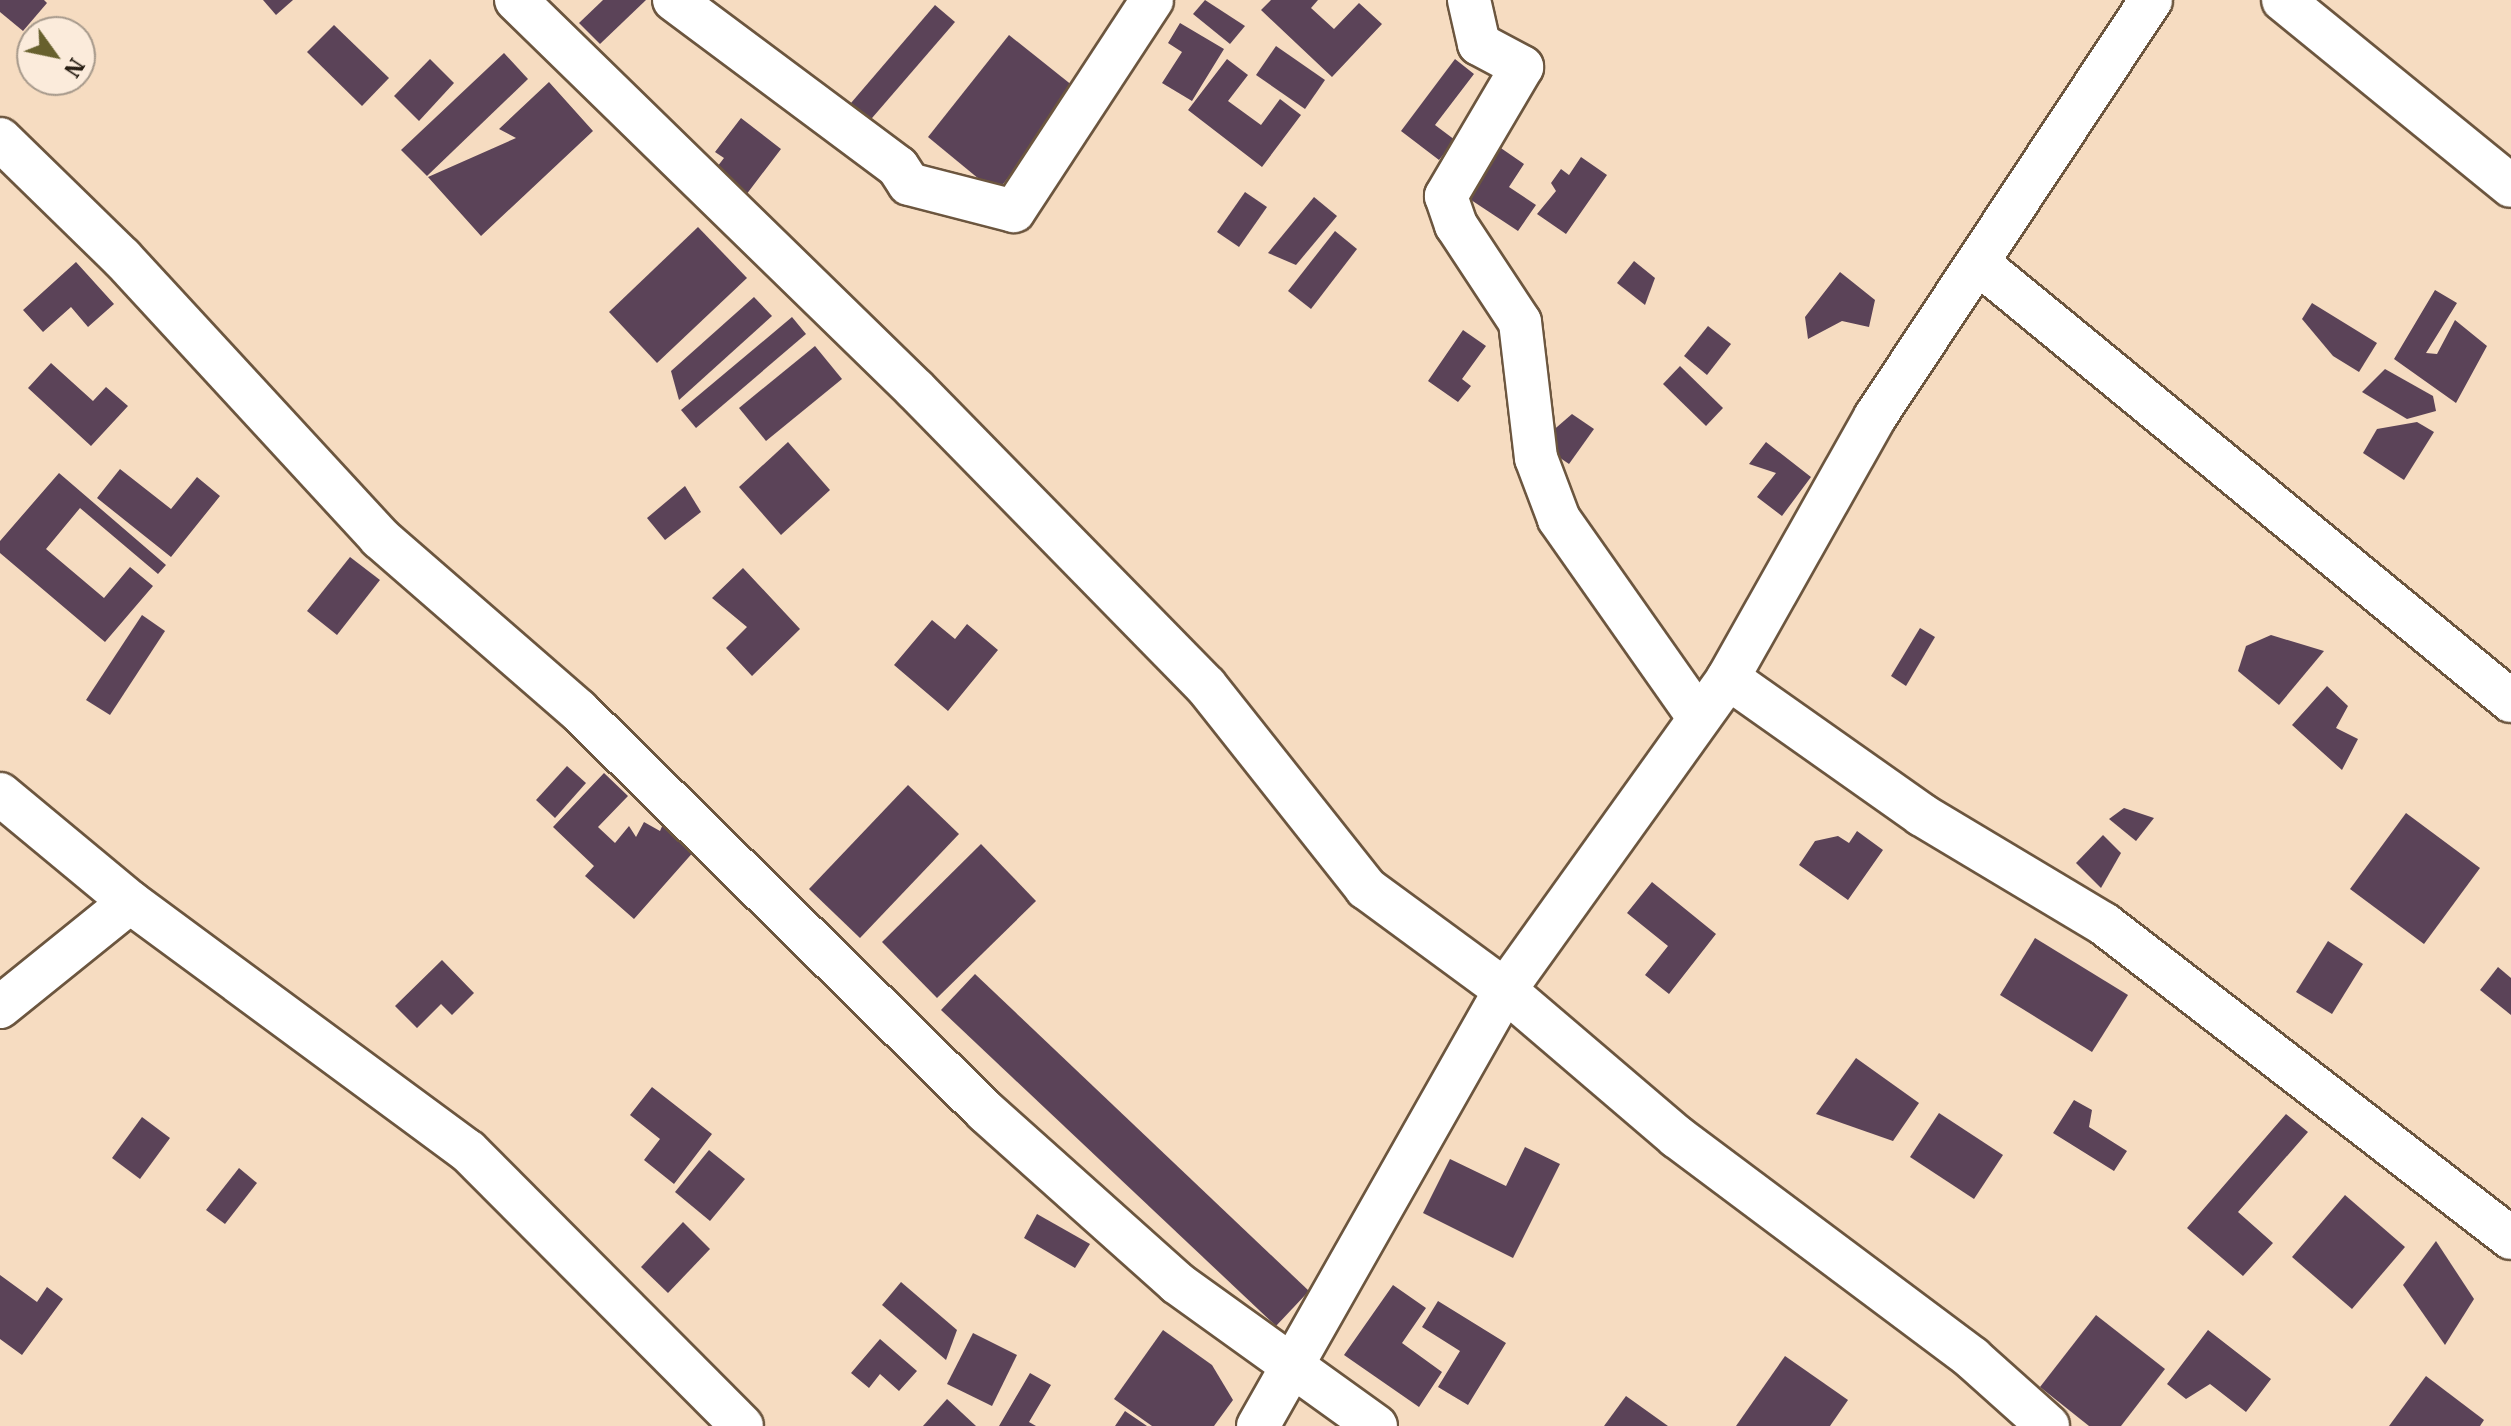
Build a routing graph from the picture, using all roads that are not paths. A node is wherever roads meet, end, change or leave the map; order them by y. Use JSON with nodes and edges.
{"nodes":[{"id":1,"x":516,"y":0,"type":"edge"},
{"id":2,"x":674,"y":0,"type":"edge"},
{"id":3,"x":1152,"y":0,"type":"edge"},
{"id":4,"x":1469,"y":0,"type":"edge"},
{"id":5,"x":2151,"y":0,"type":"edge"},
{"id":6,"x":2283,"y":0,"type":"edge"},
{"id":7,"x":0,"y":139,"type":"edge"},
{"id":8,"x":2511,"y":186,"type":"edge"},
{"id":9,"x":1978,"y":263,"type":"junction"},
{"id":10,"x":1728,"y":678,"type":"junction"},
{"id":11,"x":2511,"y":701,"type":"edge"},
{"id":12,"x":1698,"y":717,"type":"junction"},
{"id":13,"x":0,"y":794,"type":"edge"},
{"id":14,"x":130,"y":902,"type":"junction"},
{"id":15,"x":1505,"y":990,"type":"junction"},
{"id":16,"x":0,"y":1007,"type":"edge"},
{"id":17,"x":2511,"y":1238,"type":"edge"},
{"id":18,"x":1297,"y":1367,"type":"junction"},
{"id":19,"x":742,"y":1426,"type":"edge"},
{"id":20,"x":1258,"y":1426,"type":"edge"},
{"id":21,"x":1376,"y":1426,"type":"edge"},
{"id":22,"x":2048,"y":1426,"type":"edge"}],
"edges":[{"from":1,"to":15,"type":"street"},
{"from":2,"to":3,"type":"street"},
{"from":4,"to":12,"type":"street"},
{"from":5,"to":9,"type":"street"},
{"from":6,"to":8,"type":"street"},
{"from":7,"to":18,"type":"street"},
{"from":9,"to":10,"type":"street"},
{"from":9,"to":11,"type":"street"},
{"from":10,"to":12,"type":"street"},
{"from":10,"to":17,"type":"street"},
{"from":12,"to":15,"type":"street"},
{"from":13,"to":14,"type":"street"},
{"from":14,"to":16,"type":"street"},
{"from":14,"to":19,"type":"street"},
{"from":15,"to":18,"type":"street"},
{"from":15,"to":22,"type":"street"},
{"from":18,"to":20,"type":"street"},
{"from":18,"to":21,"type":"street"}]}
